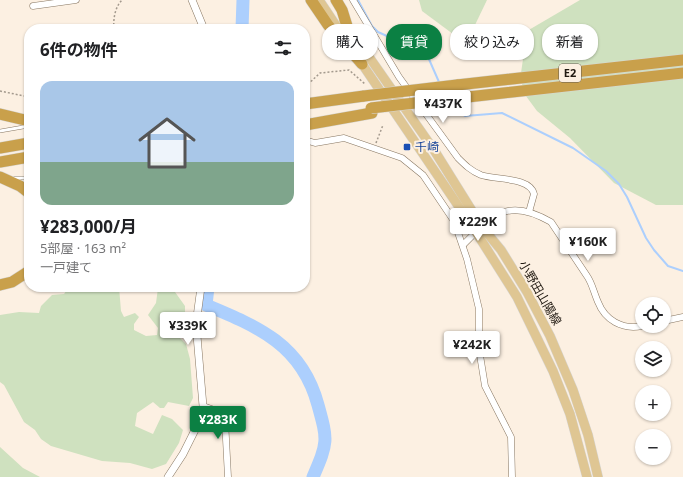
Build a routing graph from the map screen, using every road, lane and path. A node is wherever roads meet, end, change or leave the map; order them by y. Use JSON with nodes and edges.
{"nodes":[{"id":1,"x":76,"y":0,"type":"edge"},
{"id":2,"x":122,"y":0,"type":"edge"},
{"id":3,"x":192,"y":0,"type":"edge"},
{"id":4,"x":311,"y":0,"type":"edge"},
{"id":5,"x":319,"y":0,"type":"edge"},
{"id":6,"x":330,"y":0,"type":"edge"},
{"id":7,"x":336,"y":0,"type":"edge"},
{"id":8,"x":353,"y":0,"type":"edge"},
{"id":9,"x":33,"y":6,"type":"dead end"},
{"id":10,"x":113,"y":24,"type":"edge"},
{"id":11,"x":202,"y":24,"type":"edge"},
{"id":12,"x":346,"y":24,"type":"edge"},
{"id":13,"x":346,"y":24,"type":"edge"},
{"id":14,"x":371,"y":60,"type":"edge"},
{"id":15,"x":683,"y":60,"type":"edge"},
{"id":16,"x":362,"y":64,"type":"junction"},
{"id":17,"x":683,"y":73,"type":"edge"},
{"id":18,"x":310,"y":82,"type":"edge"},
{"id":19,"x":365,"y":84,"type":"dead end"},
{"id":20,"x":0,"y":92,"type":"edge"},
{"id":21,"x":24,"y":96,"type":"edge"},
{"id":22,"x":310,"y":103,"type":"edge"},
{"id":23,"x":372,"y":111,"type":"junction"},
{"id":24,"x":0,"y":114,"type":"edge"},
{"id":25,"x":310,"y":117,"type":"edge"},
{"id":26,"x":24,"y":120,"type":"edge"},
{"id":27,"x":310,"y":124,"type":"edge"},
{"id":28,"x":383,"y":125,"type":"dead end"},
{"id":29,"x":24,"y":127,"type":"edge"},
{"id":30,"x":0,"y":131,"type":"edge"},
{"id":31,"x":310,"y":142,"type":"edge"},
{"id":32,"x":24,"y":144,"type":"edge"},
{"id":33,"x":375,"y":147,"type":"junction"},
{"id":34,"x":0,"y":148,"type":"edge"},
{"id":35,"x":24,"y":158,"type":"edge"},
{"id":36,"x":0,"y":162,"type":"edge"},
{"id":37,"x":2,"y":178,"type":"edge"},
{"id":38,"x":24,"y":178,"type":"edge"},
{"id":39,"x":24,"y":190,"type":"edge"},
{"id":40,"x":530,"y":212,"type":"junction"},
{"id":41,"x":479,"y":230,"type":"junction"},
{"id":42,"x":463,"y":245,"type":"junction"},
{"id":43,"x":24,"y":275,"type":"edge"},
{"id":44,"x":24,"y":284,"type":"edge"},
{"id":45,"x":0,"y":285,"type":"edge"},
{"id":46,"x":0,"y":292,"type":"edge"},
{"id":47,"x":200,"y":292,"type":"edge"},
{"id":48,"x":683,"y":317,"type":"edge"},
{"id":49,"x":671,"y":320,"type":"edge"},
{"id":50,"x":635,"y":326,"type":"edge"},
{"id":51,"x":203,"y":406,"type":"junction"},
{"id":52,"x":168,"y":477,"type":"edge"},
{"id":53,"x":228,"y":477,"type":"edge"},
{"id":54,"x":512,"y":477,"type":"edge"},
{"id":55,"x":587,"y":477,"type":"edge"},
{"id":56,"x":598,"y":477,"type":"edge"}],
"edges":[{"from":1,"to":9,"type":"street"},
{"from":2,"to":10,"type":"path"},
{"from":3,"to":11,"type":"street"},
{"from":4,"to":16,"type":"highway"},
{"from":5,"to":16,"type":"main road","name":"小野田山陽線"},
{"from":6,"to":12,"type":"main road","name":"小野田山陽線"},
{"from":7,"to":13,"type":"highway"},
{"from":8,"to":40,"type":"street"},
{"from":14,"to":41,"type":"main road","name":"小野田山陽線"},
{"from":15,"to":22,"type":"highway","number":"E2","bridge":true},
{"from":16,"to":41,"type":"main road","name":"小野田山陽線"},
{"from":17,"to":23,"type":"highway","number":"E2","bridge":true},
{"from":18,"to":19,"type":"path"},
{"from":20,"to":21,"type":"path"},
{"from":23,"to":25,"type":"highway"},
{"from":23,"to":27,"type":"highway"},
{"from":24,"to":26,"type":"highway"},
{"from":28,"to":33,"type":"path"},
{"from":29,"to":30,"type":"lane"},
{"from":31,"to":33,"type":"street"},
{"from":32,"to":34,"type":"highway"},
{"from":33,"to":42,"type":"street"},
{"from":35,"to":36,"type":"highway"},
{"from":37,"to":38,"type":"lane"},
{"from":37,"to":39,"type":"highway"},
{"from":40,"to":41,"type":"street"},
{"from":40,"to":50,"type":"street"},
{"from":41,"to":42,"type":"street"},
{"from":41,"to":55,"type":"main road","name":"小野田山陽線"},
{"from":41,"to":56,"type":"main road","name":"小野田山陽線"},
{"from":42,"to":54,"type":"street"},
{"from":43,"to":45,"type":"highway"},
{"from":44,"to":46,"type":"highway"},
{"from":47,"to":51,"type":"street"},
{"from":48,"to":49,"type":"street"},
{"from":51,"to":52,"type":"street"},
{"from":51,"to":53,"type":"street"}]}
